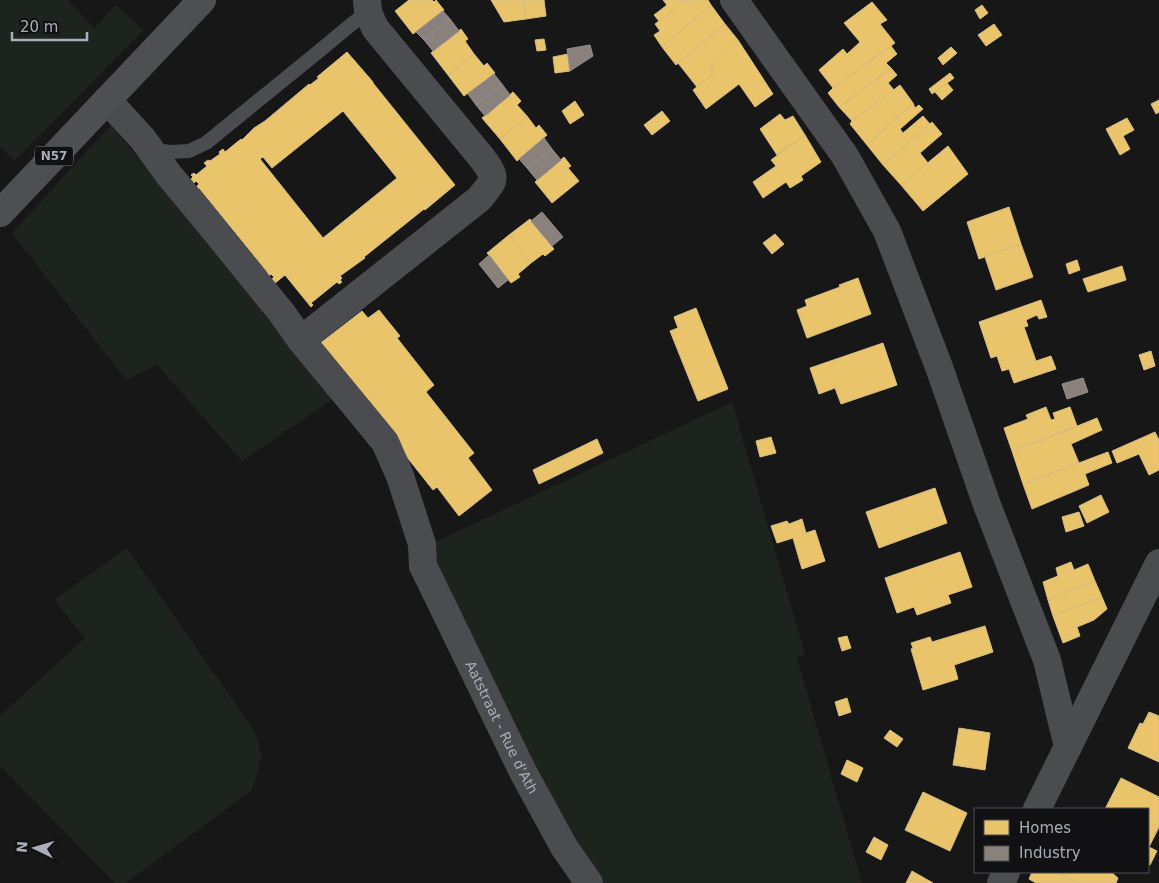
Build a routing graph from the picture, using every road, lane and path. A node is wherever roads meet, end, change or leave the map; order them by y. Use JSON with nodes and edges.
{"nodes":[{"id":1,"x":202,"y":0,"type":"edge"},
{"id":2,"x":734,"y":0,"type":"edge"},
{"id":3,"x":368,"y":6,"type":"edge"},
{"id":4,"x":107,"y":100,"type":"junction"},
{"id":5,"x":150,"y":150,"type":"junction"},
{"id":6,"x":0,"y":212,"type":"edge"},
{"id":7,"x":301,"y":340,"type":"junction"},
{"id":8,"x":1159,"y":562,"type":"edge"},
{"id":9,"x":1047,"y":660,"type":"junction"},
{"id":10,"x":1089,"y":705,"type":"junction"},
{"id":11,"x":1068,"y":747,"type":"junction"},
{"id":12,"x":1038,"y":808,"type":"edge"},
{"id":13,"x":589,"y":883,"type":"edge"}],
"edges":[{"from":1,"to":4,"type":"main road","number":"N57"},
{"from":2,"to":9,"type":"street"},
{"from":3,"to":5,"type":"lane"},
{"from":3,"to":7,"type":"street"},
{"from":4,"to":5,"type":"street","name":"Aatstraat - Rue d'Ath"},
{"from":4,"to":6,"type":"main road","number":"N57"},
{"from":5,"to":7,"type":"street","name":"Aatstraat - Rue d'Ath"},
{"from":7,"to":13,"type":"street","name":"Aatstraat - Rue d'Ath"},
{"from":8,"to":10,"type":"street"},
{"from":9,"to":10,"type":"street"},
{"from":9,"to":11,"type":"street"},
{"from":10,"to":11,"type":"street"},
{"from":11,"to":12,"type":"street"}]}
